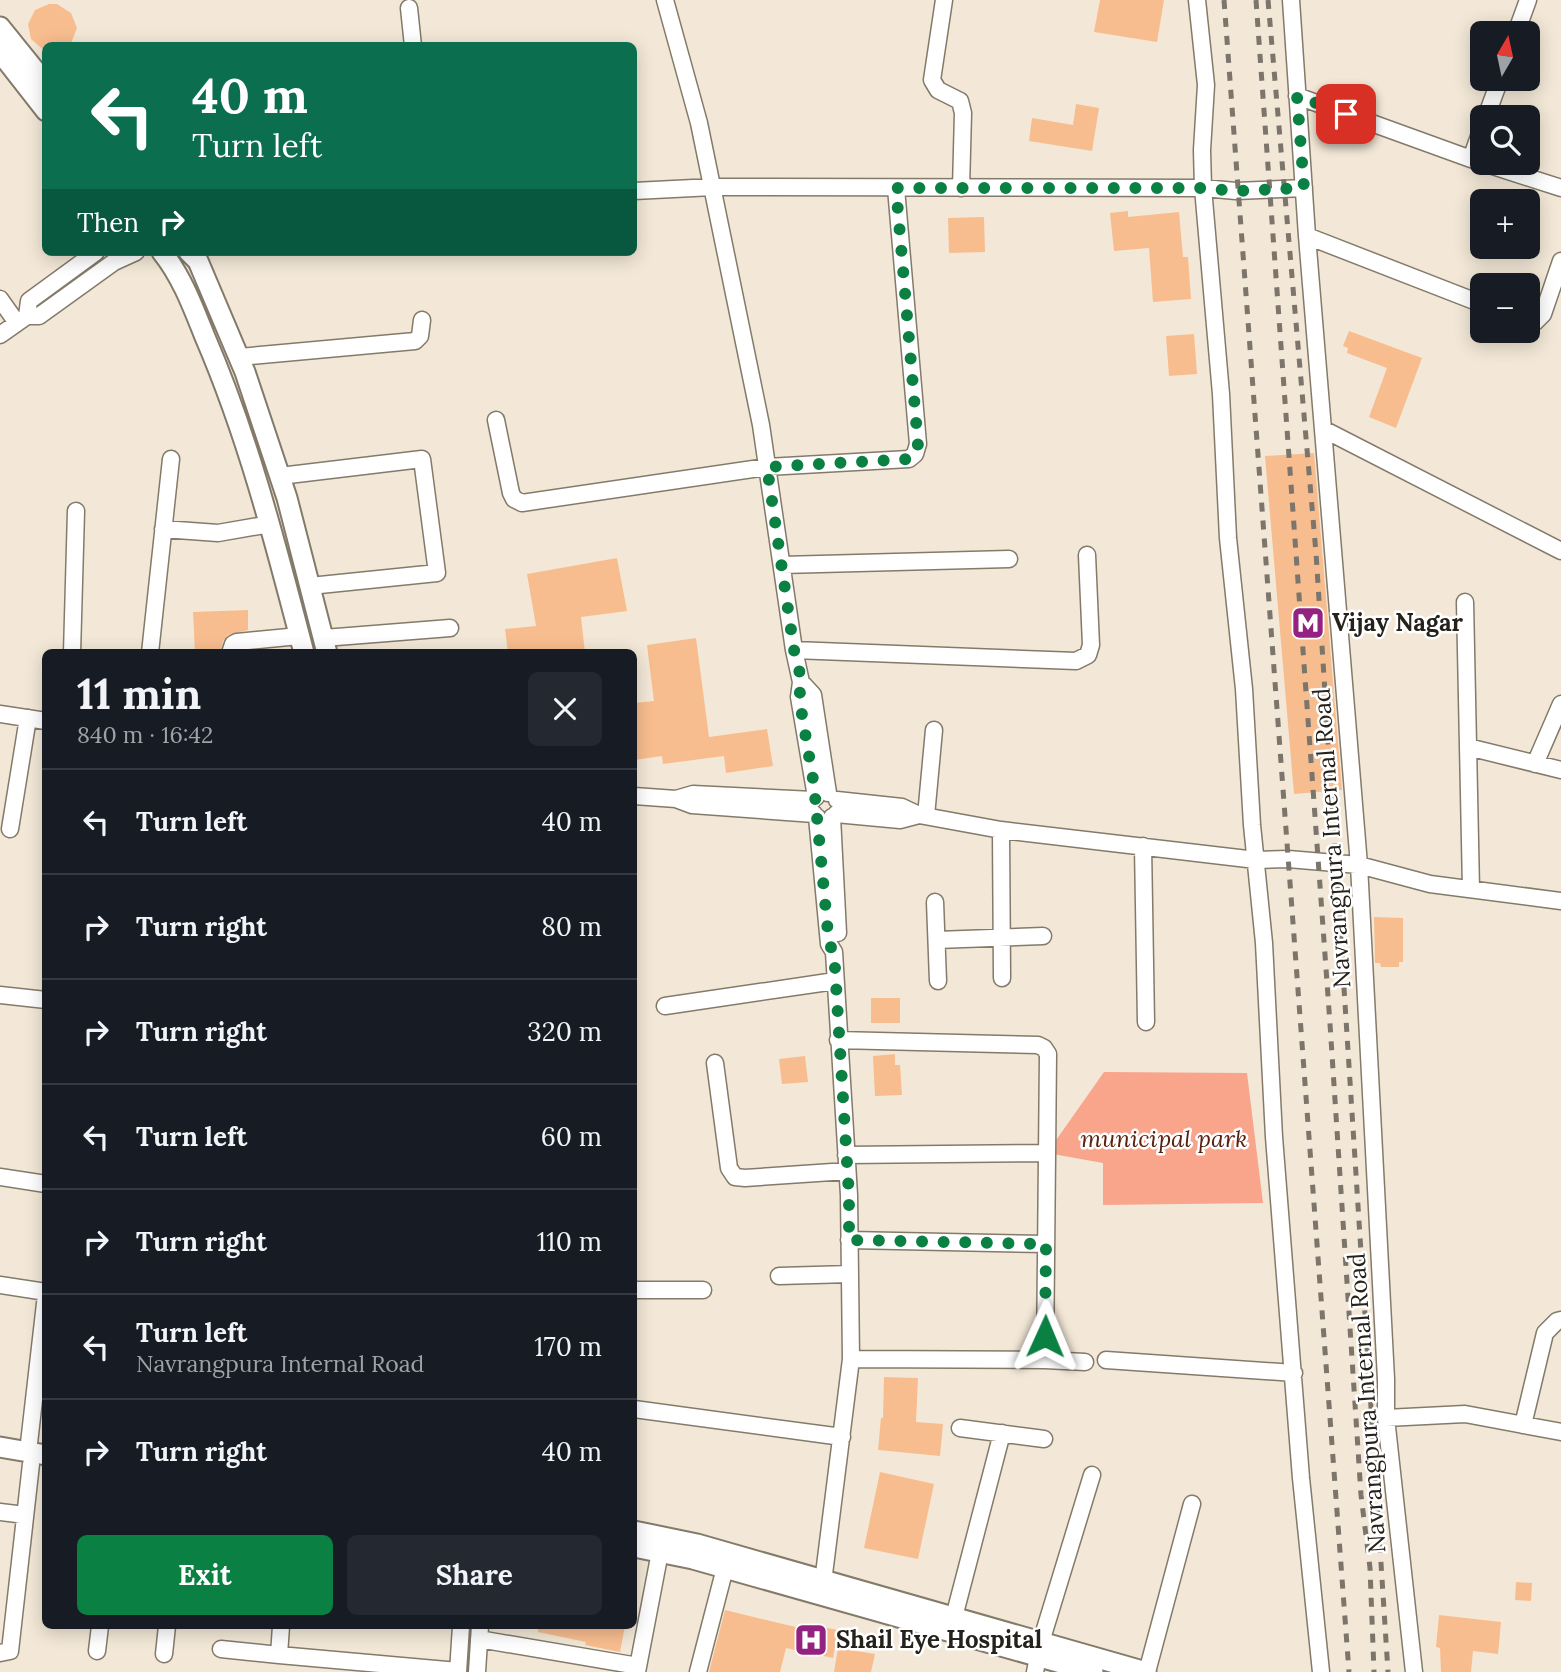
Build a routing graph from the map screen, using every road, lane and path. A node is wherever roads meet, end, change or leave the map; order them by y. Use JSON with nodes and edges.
{"nodes":[{"id":1,"x":666,"y":0,"type":"edge"},
{"id":2,"x":944,"y":0,"type":"edge"},
{"id":3,"x":1197,"y":0,"type":"edge"},
{"id":4,"x":1291,"y":0,"type":"edge"},
{"id":5,"x":1528,"y":0,"type":"edge"},
{"id":6,"x":409,"y":8,"type":"dead end"},
{"id":7,"x":1520,"y":21,"type":"edge"},
{"id":8,"x":0,"y":26,"type":"edge"},
{"id":9,"x":413,"y":42,"type":"edge"},
{"id":10,"x":0,"y":52,"type":"edge"},
{"id":11,"x":42,"y":79,"type":"edge"},
{"id":12,"x":1297,"y":96,"type":"junction"},
{"id":13,"x":42,"y":106,"type":"edge"},
{"id":14,"x":1470,"y":159,"type":"edge"},
{"id":15,"x":1521,"y":175,"type":"edge"},
{"id":16,"x":713,"y":187,"type":"junction"},
{"id":17,"x":896,"y":188,"type":"junction"},
{"id":18,"x":961,"y":188,"type":"junction"},
{"id":19,"x":1203,"y":188,"type":"junction"},
{"id":20,"x":1304,"y":188,"type":"junction"},
{"id":21,"x":1561,"y":188,"type":"edge"},
{"id":22,"x":637,"y":191,"type":"edge"},
{"id":23,"x":1307,"y":236,"type":"junction"},
{"id":24,"x":91,"y":256,"type":"edge"},
{"id":25,"x":127,"y":256,"type":"edge"},
{"id":26,"x":165,"y":256,"type":"edge"},
{"id":27,"x":193,"y":256,"type":"edge"},
{"id":28,"x":1561,"y":261,"type":"edge"},
{"id":29,"x":0,"y":299,"type":"edge"},
{"id":30,"x":1470,"y":299,"type":"edge"},
{"id":31,"x":1540,"y":317,"type":"edge"},
{"id":32,"x":22,"y":320,"type":"junction"},
{"id":33,"x":422,"y":320,"type":"dead end"},
{"id":34,"x":0,"y":335,"type":"edge"},
{"id":35,"x":239,"y":357,"type":"junction"},
{"id":36,"x":496,"y":420,"type":"dead end"},
{"id":37,"x":1324,"y":429,"type":"junction"},
{"id":38,"x":171,"y":459,"type":"dead end"},
{"id":39,"x":767,"y":467,"type":"junction"},
{"id":40,"x":279,"y":476,"type":"junction"},
{"id":41,"x":76,"y":511,"type":"dead end"},
{"id":42,"x":270,"y":524,"type":"junction"},
{"id":43,"x":163,"y":530,"type":"junction"},
{"id":44,"x":1561,"y":551,"type":"edge"},
{"id":45,"x":1087,"y":555,"type":"dead end"},
{"id":46,"x":1009,"y":559,"type":"dead end"},
{"id":47,"x":782,"y":565,"type":"junction"},
{"id":48,"x":310,"y":586,"type":"junction"},
{"id":49,"x":1465,"y":602,"type":"dead end"},
{"id":50,"x":450,"y":628,"type":"dead end"},
{"id":51,"x":302,"y":644,"type":"edge"},
{"id":52,"x":326,"y":646,"type":"edge"},
{"id":53,"x":72,"y":649,"type":"edge"},
{"id":54,"x":150,"y":649,"type":"edge"},
{"id":55,"x":231,"y":649,"type":"edge"},
{"id":56,"x":794,"y":650,"type":"junction"},
{"id":57,"x":1561,"y":704,"type":"edge"},
{"id":58,"x":0,"y":714,"type":"edge"},
{"id":59,"x":28,"y":718,"type":"junction"},
{"id":60,"x":42,"y":720,"type":"edge"},
{"id":61,"x":934,"y":730,"type":"dead end"},
{"id":62,"x":1468,"y":747,"type":"junction"},
{"id":63,"x":1535,"y":764,"type":"junction"},
{"id":64,"x":1561,"y":770,"type":"edge"},
{"id":65,"x":637,"y":796,"type":"edge"},
{"id":66,"x":824,"y":806,"type":"junction"},
{"id":67,"x":922,"y":816,"type":"junction"},
{"id":68,"x":10,"y":830,"type":"dead end"},
{"id":69,"x":1001,"y":830,"type":"junction"},
{"id":70,"x":1143,"y":846,"type":"junction"},
{"id":71,"x":1256,"y":860,"type":"junction"},
{"id":72,"x":1359,"y":865,"type":"junction"},
{"id":73,"x":1471,"y":889,"type":"junction"},
{"id":74,"x":1561,"y":901,"type":"edge"},
{"id":75,"x":935,"y":902,"type":"dead end"},
{"id":76,"x":1043,"y":936,"type":"dead end"},
{"id":77,"x":1002,"y":938,"type":"junction"},
{"id":78,"x":937,"y":940,"type":"junction"},
{"id":79,"x":1002,"y":978,"type":"dead end"},
{"id":80,"x":835,"y":981,"type":"junction"},
{"id":81,"x":938,"y":981,"type":"dead end"},
{"id":82,"x":0,"y":995,"type":"edge"},
{"id":83,"x":42,"y":998,"type":"edge"},
{"id":84,"x":665,"y":1006,"type":"dead end"},
{"id":85,"x":1146,"y":1022,"type":"dead end"},
{"id":86,"x":838,"y":1040,"type":"junction"},
{"id":87,"x":715,"y":1063,"type":"dead end"},
{"id":88,"x":1047,"y":1153,"type":"junction"},
{"id":89,"x":847,"y":1163,"type":"junction"},
{"id":90,"x":0,"y":1177,"type":"edge"},
{"id":91,"x":42,"y":1183,"type":"edge"},
{"id":92,"x":849,"y":1240,"type":"junction"},
{"id":93,"x":1046,"y":1244,"type":"junction"},
{"id":94,"x":850,"y":1274,"type":"junction"},
{"id":95,"x":779,"y":1276,"type":"dead end"},
{"id":96,"x":0,"y":1285,"type":"edge"},
{"id":97,"x":637,"y":1290,"type":"edge"},
{"id":98,"x":703,"y":1290,"type":"dead end"},
{"id":99,"x":42,"y":1293,"type":"edge"},
{"id":100,"x":1561,"y":1320,"type":"edge"},
{"id":101,"x":850,"y":1359,"type":"junction"},
{"id":102,"x":1045,"y":1360,"type":"junction"},
{"id":103,"x":1106,"y":1360,"type":"dead end"},
{"id":104,"x":1085,"y":1362,"type":"dead end"},
{"id":105,"x":42,"y":1368,"type":"edge"},
{"id":106,"x":1294,"y":1373,"type":"junction"},
{"id":107,"x":637,"y":1409,"type":"edge"},
{"id":108,"x":1386,"y":1418,"type":"junction"},
{"id":109,"x":1523,"y":1425,"type":"junction"},
{"id":110,"x":960,"y":1427,"type":"dead end"},
{"id":111,"x":1561,"y":1432,"type":"edge"},
{"id":112,"x":1002,"y":1433,"type":"junction"},
{"id":113,"x":842,"y":1437,"type":"junction"},
{"id":114,"x":1044,"y":1439,"type":"dead end"},
{"id":115,"x":0,"y":1447,"type":"edge"},
{"id":116,"x":0,"y":1459,"type":"edge"},
{"id":117,"x":37,"y":1460,"type":"edge"},
{"id":118,"x":1092,"y":1475,"type":"dead end"},
{"id":119,"x":1192,"y":1504,"type":"dead end"},
{"id":120,"x":0,"y":1513,"type":"edge"},
{"id":121,"x":24,"y":1515,"type":"junction"},
{"id":122,"x":637,"y":1532,"type":"edge"},
{"id":123,"x":637,"y":1548,"type":"edge"},
{"id":124,"x":660,"y":1552,"type":"junction"},
{"id":125,"x":725,"y":1568,"type":"junction"},
{"id":126,"x":0,"y":1584,"type":"edge"},
{"id":127,"x":17,"y":1585,"type":"junction"},
{"id":128,"x":823,"y":1588,"type":"junction"},
{"id":129,"x":954,"y":1617,"type":"junction"},
{"id":130,"x":100,"y":1629,"type":"edge"},
{"id":131,"x":167,"y":1629,"type":"edge"},
{"id":132,"x":281,"y":1629,"type":"edge"},
{"id":133,"x":461,"y":1629,"type":"edge"},
{"id":134,"x":480,"y":1632,"type":"edge"},
{"id":135,"x":221,"y":1649,"type":"dead end"},
{"id":136,"x":97,"y":1651,"type":"dead end"},
{"id":137,"x":0,"y":1653,"type":"edge"},
{"id":138,"x":164,"y":1654,"type":"dead end"},
{"id":139,"x":279,"y":1655,"type":"junction"},
{"id":140,"x":1046,"y":1659,"type":"edge"},
{"id":141,"x":637,"y":1669,"type":"edge"},
{"id":142,"x":458,"y":1671,"type":"edge"},
{"id":143,"x":477,"y":1672,"type":"edge"},
{"id":144,"x":698,"y":1672,"type":"edge"},
{"id":145,"x":1093,"y":1672,"type":"edge"},
{"id":146,"x":1147,"y":1672,"type":"edge"},
{"id":147,"x":1321,"y":1672,"type":"edge"},
{"id":148,"x":1414,"y":1672,"type":"edge"}],
"edges":[{"from":1,"to":16,"type":"street"},
{"from":2,"to":18,"type":"street"},
{"from":3,"to":19,"type":"street"},
{"from":4,"to":12,"type":"street","name":"Navrangpura Internal Road"},
{"from":5,"to":7,"type":"street"},
{"from":6,"to":9,"type":"street"},
{"from":8,"to":11,"type":"main road"},
{"from":10,"to":13,"type":"main road"},
{"from":12,"to":14,"type":"street"},
{"from":12,"to":20,"type":"street","name":"Navrangpura Internal Road"},
{"from":15,"to":21,"type":"street"},
{"from":16,"to":17,"type":"street"},
{"from":16,"to":22,"type":"street"},
{"from":16,"to":39,"type":"street"},
{"from":17,"to":18,"type":"street"},
{"from":17,"to":39,"type":"street"},
{"from":18,"to":19,"type":"street"},
{"from":19,"to":20,"type":"street"},
{"from":19,"to":71,"type":"street"},
{"from":20,"to":23,"type":"street","name":"Navrangpura Internal Road"},
{"from":23,"to":30,"type":"street"},
{"from":23,"to":37,"type":"street","name":"Navrangpura Internal Road"},
{"from":24,"to":32,"type":"street"},
{"from":25,"to":32,"type":"street"},
{"from":26,"to":42,"type":"main road"},
{"from":27,"to":35,"type":"main road"},
{"from":28,"to":31,"type":"street"},
{"from":29,"to":32,"type":"street"},
{"from":32,"to":34,"type":"street"},
{"from":33,"to":35,"type":"street"},
{"from":35,"to":40,"type":"main road"},
{"from":36,"to":39,"type":"street"},
{"from":37,"to":44,"type":"street"},
{"from":37,"to":72,"type":"street","name":"Navrangpura Internal Road"},
{"from":38,"to":43,"type":"street"},
{"from":39,"to":47,"type":"street"},
{"from":40,"to":48,"type":"main road"},
{"from":40,"to":48,"type":"street"},
{"from":41,"to":53,"type":"street"},
{"from":42,"to":43,"type":"street"},
{"from":42,"to":51,"type":"main road"},
{"from":43,"to":54,"type":"street"},
{"from":45,"to":56,"type":"street"},
{"from":46,"to":47,"type":"street"},
{"from":47,"to":56,"type":"street"},
{"from":48,"to":52,"type":"main road"},
{"from":49,"to":62,"type":"street"},
{"from":50,"to":52,"type":"street"},
{"from":51,"to":55,"type":"street"},
{"from":56,"to":66,"type":"street"},
{"from":57,"to":63,"type":"street"},
{"from":58,"to":59,"type":"street"},
{"from":59,"to":60,"type":"street"},
{"from":59,"to":68,"type":"street"},
{"from":61,"to":67,"type":"street"},
{"from":62,"to":63,"type":"street"},
{"from":62,"to":73,"type":"street"},
{"from":63,"to":64,"type":"street"},
{"from":65,"to":66,"type":"street"},
{"from":66,"to":67,"type":"street"},
{"from":66,"to":80,"type":"street"},
{"from":67,"to":69,"type":"street"},
{"from":69,"to":70,"type":"street"},
{"from":69,"to":77,"type":"street"},
{"from":70,"to":71,"type":"street"},
{"from":70,"to":85,"type":"street"},
{"from":71,"to":72,"type":"street"},
{"from":71,"to":106,"type":"street"},
{"from":72,"to":73,"type":"street"},
{"from":72,"to":108,"type":"street","name":"Navrangpura Internal Road"},
{"from":73,"to":74,"type":"street"},
{"from":75,"to":78,"type":"street"},
{"from":76,"to":77,"type":"street"},
{"from":77,"to":78,"type":"street"},
{"from":77,"to":79,"type":"street"},
{"from":78,"to":81,"type":"street"},
{"from":80,"to":84,"type":"street"},
{"from":80,"to":86,"type":"street"},
{"from":82,"to":83,"type":"street"},
{"from":86,"to":88,"type":"street"},
{"from":86,"to":89,"type":"street"},
{"from":87,"to":89,"type":"street"},
{"from":88,"to":89,"type":"street"},
{"from":88,"to":93,"type":"street"},
{"from":89,"to":92,"type":"street"},
{"from":90,"to":91,"type":"street"},
{"from":92,"to":93,"type":"street"},
{"from":92,"to":94,"type":"street"},
{"from":93,"to":102,"type":"street"},
{"from":94,"to":95,"type":"street"},
{"from":94,"to":101,"type":"street"},
{"from":96,"to":99,"type":"street"},
{"from":97,"to":98,"type":"street"},
{"from":100,"to":109,"type":"street"},
{"from":101,"to":102,"type":"street"},
{"from":101,"to":113,"type":"street"},
{"from":102,"to":104,"type":"street"},
{"from":103,"to":106,"type":"street"},
{"from":105,"to":117,"type":"street"},
{"from":106,"to":147,"type":"street"},
{"from":107,"to":113,"type":"street"},
{"from":108,"to":109,"type":"street"},
{"from":108,"to":148,"type":"street","name":"Navrangpura Internal Road"},
{"from":109,"to":111,"type":"street"},
{"from":110,"to":112,"type":"street"},
{"from":112,"to":114,"type":"street"},
{"from":112,"to":129,"type":"street"},
{"from":113,"to":128,"type":"street"},
{"from":115,"to":117,"type":"main road"},
{"from":116,"to":117,"type":"main road"},
{"from":117,"to":121,"type":"street"},
{"from":118,"to":140,"type":"street"},
{"from":119,"to":146,"type":"street"},
{"from":120,"to":121,"type":"street"},
{"from":121,"to":127,"type":"street"},
{"from":122,"to":128,"type":"main road"},
{"from":123,"to":124,"type":"main road"},
{"from":124,"to":125,"type":"main road"},
{"from":124,"to":141,"type":"street"},
{"from":125,"to":128,"type":"main road"},
{"from":125,"to":144,"type":"street"},
{"from":126,"to":127,"type":"street"},
{"from":127,"to":137,"type":"street"},
{"from":128,"to":129,"type":"main road"},
{"from":128,"to":140,"type":"main road"},
{"from":129,"to":140,"type":"main road"},
{"from":130,"to":136,"type":"street"},
{"from":131,"to":138,"type":"street"},
{"from":132,"to":139,"type":"street"},
{"from":133,"to":142,"type":"street"},
{"from":134,"to":141,"type":"street"},
{"from":134,"to":143,"type":"street"},
{"from":135,"to":139,"type":"street"},
{"from":139,"to":142,"type":"street"},
{"from":140,"to":145,"type":"main road"},
{"from":140,"to":146,"type":"main road"}]}
